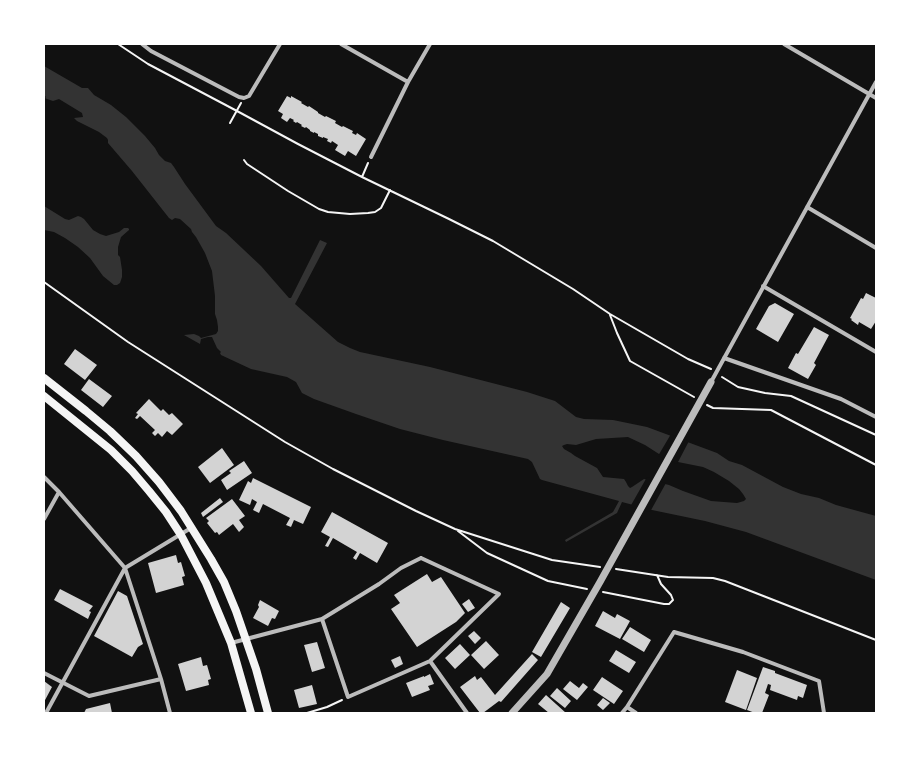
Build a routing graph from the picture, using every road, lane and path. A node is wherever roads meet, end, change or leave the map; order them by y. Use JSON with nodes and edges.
{"nodes":[{"id":1,"x":118,"y":44,"type":"edge"},
{"id":2,"x":142,"y":44,"type":"edge"},
{"id":3,"x":280,"y":44,"type":"edge"},
{"id":4,"x":341,"y":44,"type":"edge"},
{"id":5,"x":430,"y":44,"type":"edge"},
{"id":6,"x":784,"y":44,"type":"edge"},
{"id":7,"x":408,"y":82,"type":"junction"},
{"id":8,"x":876,"y":82,"type":"edge"},
{"id":9,"x":870,"y":94,"type":"junction"},
{"id":10,"x":876,"y":98,"type":"edge"},
{"id":11,"x":237,"y":111,"type":"junction"},
{"id":12,"x":230,"y":123,"type":"dead end"},
{"id":13,"x":371,"y":157,"type":"joint"},
{"id":14,"x":244,"y":160,"type":"dead end"},
{"id":15,"x":362,"y":177,"type":"junction"},
{"id":16,"x":390,"y":190,"type":"junction"},
{"id":17,"x":807,"y":207,"type":"junction"},
{"id":18,"x":876,"y":248,"type":"edge"},
{"id":19,"x":44,"y":282,"type":"edge"},
{"id":20,"x":762,"y":286,"type":"junction"},
{"id":21,"x":610,"y":314,"type":"junction"},
{"id":22,"x":876,"y":352,"type":"edge"},
{"id":23,"x":724,"y":358,"type":"junction"},
{"id":24,"x":716,"y":372,"type":"junction"},
{"id":25,"x":722,"y":377,"type":"dead end"},
{"id":26,"x":44,"y":378,"type":"edge"},
{"id":27,"x":711,"y":382,"type":"joint"},
{"id":28,"x":44,"y":396,"type":"edge"},
{"id":29,"x":699,"y":400,"type":"dead end"},
{"id":30,"x":706,"y":404,"type":"dead end"},
{"id":31,"x":876,"y":417,"type":"edge"},
{"id":32,"x":876,"y":435,"type":"edge"},
{"id":33,"x":876,"y":465,"type":"edge"},
{"id":34,"x":44,"y":477,"type":"edge"},
{"id":35,"x":59,"y":492,"type":"junction"},
{"id":36,"x":44,"y":519,"type":"edge"},
{"id":37,"x":192,"y":527,"type":"junction"},
{"id":38,"x":455,"y":529,"type":"junction"},
{"id":39,"x":181,"y":534,"type":"junction"},
{"id":40,"x":602,"y":567,"type":"dead end"},
{"id":41,"x":124,"y":568,"type":"junction"},
{"id":42,"x":610,"y":568,"type":"dead end"},
{"id":43,"x":657,"y":575,"type":"junction"},
{"id":44,"x":596,"y":590,"type":"junction"},
{"id":45,"x":322,"y":618,"type":"junction"},
{"id":46,"x":246,"y":639,"type":"junction"},
{"id":47,"x":876,"y":640,"type":"edge"},
{"id":48,"x":231,"y":643,"type":"junction"},
{"id":49,"x":430,"y":660,"type":"junction"},
{"id":50,"x":44,"y":673,"type":"edge"},
{"id":51,"x":161,"y":679,"type":"junction"},
{"id":52,"x":62,"y":683,"type":"junction"},
{"id":53,"x":348,"y":697,"type":"junction"},
{"id":54,"x":627,"y":708,"type":"junction"},
{"id":55,"x":46,"y":713,"type":"edge"},
{"id":56,"x":170,"y":713,"type":"edge"},
{"id":57,"x":251,"y":713,"type":"edge"},
{"id":58,"x":268,"y":713,"type":"edge"},
{"id":59,"x":307,"y":713,"type":"edge"},
{"id":60,"x":467,"y":713,"type":"edge"},
{"id":61,"x":512,"y":713,"type":"edge"},
{"id":62,"x":622,"y":713,"type":"edge"},
{"id":63,"x":636,"y":713,"type":"edge"},
{"id":64,"x":824,"y":713,"type":"edge"}],
"edges":[{"from":1,"to":11,"type":"path"},
{"from":2,"to":3,"type":"street"},
{"from":4,"to":7,"type":"street"},
{"from":5,"to":7,"type":"street"},
{"from":6,"to":9,"type":"street"},
{"from":7,"to":13,"type":"street"},
{"from":8,"to":9,"type":"street"},
{"from":9,"to":10,"type":"street"},
{"from":9,"to":17,"type":"street"},
{"from":11,"to":12,"type":"path"},
{"from":11,"to":15,"type":"path"},
{"from":13,"to":15,"type":"path"},
{"from":14,"to":16,"type":"path"},
{"from":15,"to":16,"type":"path"},
{"from":16,"to":21,"type":"path"},
{"from":17,"to":18,"type":"street"},
{"from":17,"to":20,"type":"street"},
{"from":19,"to":38,"type":"path"},
{"from":20,"to":22,"type":"street"},
{"from":20,"to":23,"type":"street"},
{"from":21,"to":24,"type":"path"},
{"from":21,"to":29,"type":"path"},
{"from":23,"to":24,"type":"street"},
{"from":23,"to":31,"type":"street"},
{"from":24,"to":27,"type":"street"},
{"from":25,"to":32,"type":"path"},
{"from":26,"to":37,"type":"main road"},
{"from":27,"to":44,"type":"street"},
{"from":28,"to":39,"type":"main road"},
{"from":30,"to":33,"type":"path"},
{"from":34,"to":35,"type":"street"},
{"from":35,"to":36,"type":"street"},
{"from":35,"to":41,"type":"street"},
{"from":37,"to":39,"type":"street"},
{"from":37,"to":46,"type":"main road"},
{"from":38,"to":40,"type":"path"},
{"from":38,"to":44,"type":"path"},
{"from":39,"to":41,"type":"street"},
{"from":39,"to":48,"type":"main road"},
{"from":41,"to":51,"type":"street"},
{"from":41,"to":52,"type":"street"},
{"from":42,"to":43,"type":"path"},
{"from":43,"to":44,"type":"path"},
{"from":43,"to":47,"type":"path"},
{"from":44,"to":61,"type":"street"},
{"from":45,"to":46,"type":"street"},
{"from":45,"to":49,"type":"street"},
{"from":45,"to":53,"type":"street"},
{"from":46,"to":48,"type":"street"},
{"from":46,"to":58,"type":"main road"},
{"from":48,"to":57,"type":"main road"},
{"from":49,"to":53,"type":"street"},
{"from":49,"to":60,"type":"street"},
{"from":50,"to":52,"type":"street"},
{"from":51,"to":52,"type":"street"},
{"from":51,"to":56,"type":"street"},
{"from":52,"to":55,"type":"street"},
{"from":53,"to":59,"type":"path"},
{"from":54,"to":62,"type":"street"},
{"from":54,"to":63,"type":"street"},
{"from":54,"to":64,"type":"street"}]}
